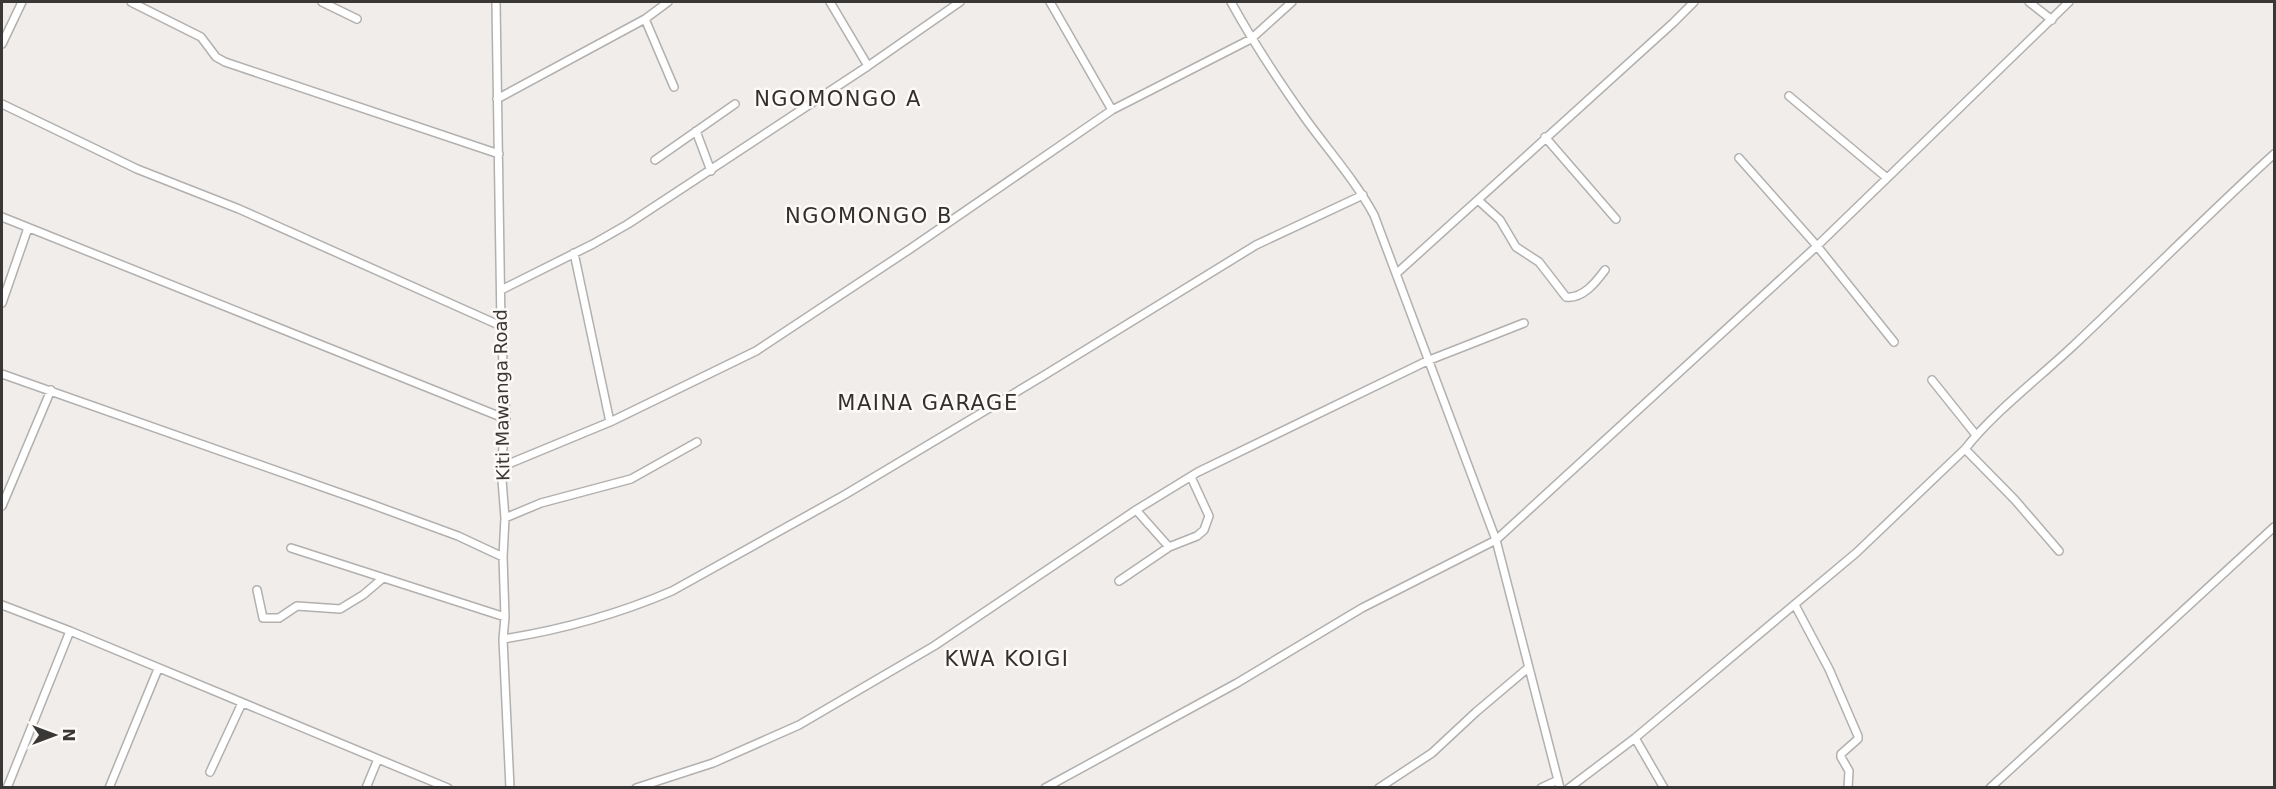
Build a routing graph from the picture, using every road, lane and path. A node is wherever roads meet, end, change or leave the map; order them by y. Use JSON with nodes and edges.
{"nodes":[{"id":1,"x":22,"y":2,"type":"edge"},
{"id":2,"x":131,"y":2,"type":"edge"},
{"id":3,"x":322,"y":2,"type":"edge"},
{"id":4,"x":496,"y":2,"type":"edge"},
{"id":5,"x":668,"y":2,"type":"edge"},
{"id":6,"x":830,"y":2,"type":"edge"},
{"id":7,"x":960,"y":2,"type":"edge"},
{"id":8,"x":1050,"y":2,"type":"edge"},
{"id":9,"x":1231,"y":2,"type":"edge"},
{"id":10,"x":1292,"y":2,"type":"edge"},
{"id":11,"x":1694,"y":2,"type":"edge"},
{"id":12,"x":2029,"y":2,"type":"edge"},
{"id":13,"x":2069,"y":2,"type":"edge"},
{"id":14,"x":357,"y":19,"type":"dead end"},
{"id":15,"x":645,"y":19,"type":"junction"},
{"id":16,"x":2052,"y":20,"type":"junction"},
{"id":17,"x":1251,"y":39,"type":"junction"},
{"id":18,"x":2,"y":44,"type":"edge"},
{"id":19,"x":868,"y":66,"type":"junction"},
{"id":20,"x":674,"y":87,"type":"dead end"},
{"id":21,"x":1789,"y":96,"type":"dead end"},
{"id":22,"x":497,"y":99,"type":"junction"},
{"id":23,"x":2,"y":104,"type":"edge"},
{"id":24,"x":735,"y":104,"type":"dead end"},
{"id":25,"x":1112,"y":110,"type":"junction"},
{"id":26,"x":696,"y":131,"type":"junction"},
{"id":27,"x":1545,"y":137,"type":"junction"},
{"id":28,"x":498,"y":154,"type":"junction"},
{"id":29,"x":2274,"y":154,"type":"edge"},
{"id":30,"x":1739,"y":158,"type":"dead end"},
{"id":31,"x":655,"y":160,"type":"dead end"},
{"id":32,"x":711,"y":171,"type":"junction"},
{"id":33,"x":1887,"y":178,"type":"junction"},
{"id":34,"x":1363,"y":195,"type":"junction"},
{"id":35,"x":1478,"y":200,"type":"junction"},
{"id":36,"x":2,"y":217,"type":"edge"},
{"id":37,"x":1616,"y":219,"type":"dead end"},
{"id":38,"x":28,"y":228,"type":"junction"},
{"id":39,"x":1817,"y":246,"type":"junction"},
{"id":40,"x":574,"y":254,"type":"junction"},
{"id":41,"x":1605,"y":270,"type":"dead end"},
{"id":42,"x":1397,"y":273,"type":"junction"},
{"id":43,"x":501,"y":290,"type":"junction"},
{"id":44,"x":2,"y":303,"type":"edge"},
{"id":45,"x":1524,"y":324,"type":"dead end"},
{"id":46,"x":501,"y":326,"type":"junction"},
{"id":47,"x":1894,"y":342,"type":"dead end"},
{"id":48,"x":1427,"y":361,"type":"junction"},
{"id":49,"x":2,"y":374,"type":"edge"},
{"id":50,"x":1932,"y":380,"type":"dead end"},
{"id":51,"x":51,"y":390,"type":"junction"},
{"id":52,"x":506,"y":419,"type":"junction"},
{"id":53,"x":610,"y":422,"type":"junction"},
{"id":54,"x":1976,"y":435,"type":"junction"},
{"id":55,"x":697,"y":442,"type":"dead end"},
{"id":56,"x":1965,"y":449,"type":"junction"},
{"id":57,"x":501,"y":467,"type":"junction"},
{"id":58,"x":1191,"y":477,"type":"junction"},
{"id":59,"x":2,"y":507,"type":"edge"},
{"id":60,"x":1136,"y":510,"type":"junction"},
{"id":61,"x":505,"y":518,"type":"junction"},
{"id":62,"x":2274,"y":527,"type":"edge"},
{"id":63,"x":1496,"y":540,"type":"junction"},
{"id":64,"x":1168,"y":547,"type":"junction"},
{"id":65,"x":291,"y":548,"type":"dead end"},
{"id":66,"x":2059,"y":551,"type":"dead end"},
{"id":67,"x":503,"y":557,"type":"junction"},
{"id":68,"x":383,"y":578,"type":"junction"},
{"id":69,"x":1119,"y":581,"type":"dead end"},
{"id":70,"x":257,"y":590,"type":"dead end"},
{"id":71,"x":2,"y":605,"type":"edge"},
{"id":72,"x":1795,"y":605,"type":"junction"},
{"id":73,"x":505,"y":617,"type":"junction"},
{"id":74,"x":70,"y":631,"type":"junction"},
{"id":75,"x":503,"y":639,"type":"junction"},
{"id":76,"x":1528,"y":668,"type":"junction"},
{"id":77,"x":158,"y":669,"type":"junction"},
{"id":78,"x":242,"y":703,"type":"junction"},
{"id":79,"x":1635,"y":738,"type":"junction"},
{"id":80,"x":378,"y":759,"type":"junction"},
{"id":81,"x":210,"y":772,"type":"dead end"},
{"id":82,"x":1559,"y":784,"type":"edge"},
{"id":83,"x":7,"y":788,"type":"edge"},
{"id":84,"x":109,"y":788,"type":"edge"},
{"id":85,"x":366,"y":788,"type":"edge"},
{"id":86,"x":448,"y":788,"type":"edge"},
{"id":87,"x":510,"y":788,"type":"edge"},
{"id":88,"x":636,"y":788,"type":"edge"},
{"id":89,"x":1045,"y":788,"type":"edge"},
{"id":90,"x":1379,"y":788,"type":"edge"},
{"id":91,"x":1541,"y":788,"type":"edge"},
{"id":92,"x":1569,"y":788,"type":"edge"},
{"id":93,"x":1664,"y":788,"type":"edge"},
{"id":94,"x":1848,"y":788,"type":"edge"},
{"id":95,"x":1990,"y":788,"type":"edge"}],
"edges":[{"from":1,"to":18,"type":"street"},
{"from":2,"to":28,"type":"street"},
{"from":3,"to":14,"type":"street"},
{"from":4,"to":22,"type":"street","name":"Kiti Mawanga Road"},
{"from":5,"to":15,"type":"street"},
{"from":6,"to":19,"type":"street"},
{"from":7,"to":19,"type":"street"},
{"from":8,"to":25,"type":"street"},
{"from":9,"to":17,"type":"street"},
{"from":10,"to":17,"type":"street"},
{"from":11,"to":27,"type":"street"},
{"from":12,"to":16,"type":"street"},
{"from":13,"to":16,"type":"street"},
{"from":15,"to":20,"type":"street"},
{"from":15,"to":22,"type":"street"},
{"from":16,"to":33,"type":"street"},
{"from":17,"to":25,"type":"street"},
{"from":17,"to":34,"type":"street"},
{"from":19,"to":32,"type":"street"},
{"from":21,"to":33,"type":"street"},
{"from":22,"to":28,"type":"street","name":"Kiti Mawanga Road"},
{"from":23,"to":46,"type":"street"},
{"from":24,"to":26,"type":"street"},
{"from":25,"to":53,"type":"street"},
{"from":26,"to":31,"type":"street"},
{"from":26,"to":32,"type":"street"},
{"from":27,"to":35,"type":"street"},
{"from":27,"to":37,"type":"street"},
{"from":28,"to":43,"type":"street","name":"Kiti Mawanga Road"},
{"from":29,"to":54,"type":"street"},
{"from":30,"to":39,"type":"street"},
{"from":32,"to":40,"type":"street"},
{"from":33,"to":39,"type":"street"},
{"from":34,"to":42,"type":"street"},
{"from":34,"to":75,"type":"street"},
{"from":35,"to":41,"type":"street"},
{"from":35,"to":42,"type":"street"},
{"from":36,"to":38,"type":"street"},
{"from":38,"to":44,"type":"street"},
{"from":38,"to":52,"type":"street"},
{"from":39,"to":47,"type":"street"},
{"from":39,"to":63,"type":"street"},
{"from":40,"to":43,"type":"street"},
{"from":40,"to":53,"type":"street"},
{"from":42,"to":48,"type":"street"},
{"from":43,"to":46,"type":"street","name":"Kiti Mawanga Road"},
{"from":45,"to":48,"type":"street"},
{"from":46,"to":52,"type":"street","name":"Kiti Mawanga Road"},
{"from":48,"to":58,"type":"street"},
{"from":48,"to":63,"type":"street"},
{"from":49,"to":51,"type":"street"},
{"from":50,"to":54,"type":"street"},
{"from":51,"to":59,"type":"street"},
{"from":51,"to":67,"type":"street"},
{"from":52,"to":57,"type":"street","name":"Kiti Mawanga Road"},
{"from":53,"to":57,"type":"street"},
{"from":54,"to":56,"type":"street"},
{"from":55,"to":61,"type":"street"},
{"from":56,"to":66,"type":"street"},
{"from":56,"to":72,"type":"street"},
{"from":57,"to":61,"type":"street","name":"Kiti Mawanga Road"},
{"from":58,"to":60,"type":"street"},
{"from":58,"to":64,"type":"street"},
{"from":60,"to":64,"type":"street"},
{"from":60,"to":88,"type":"street"},
{"from":61,"to":67,"type":"street","name":"Kiti Mawanga Road"},
{"from":62,"to":95,"type":"street"},
{"from":63,"to":76,"type":"street"},
{"from":63,"to":89,"type":"street"},
{"from":64,"to":69,"type":"street"},
{"from":65,"to":68,"type":"street"},
{"from":67,"to":73,"type":"street","name":"Kiti Mawanga Road"},
{"from":68,"to":70,"type":"street"},
{"from":68,"to":73,"type":"street"},
{"from":71,"to":74,"type":"street"},
{"from":72,"to":79,"type":"street"},
{"from":72,"to":94,"type":"street"},
{"from":73,"to":75,"type":"street","name":"Kiti Mawanga Road"},
{"from":74,"to":77,"type":"street"},
{"from":74,"to":83,"type":"street"},
{"from":75,"to":87,"type":"street","name":"Kiti Mawanga Road"},
{"from":76,"to":82,"type":"street"},
{"from":76,"to":90,"type":"street"},
{"from":77,"to":78,"type":"street"},
{"from":77,"to":84,"type":"street"},
{"from":78,"to":80,"type":"street"},
{"from":78,"to":81,"type":"street"},
{"from":79,"to":92,"type":"street"},
{"from":79,"to":93,"type":"street"},
{"from":80,"to":85,"type":"street"},
{"from":80,"to":86,"type":"street"},
{"from":82,"to":91,"type":"street"}]}
